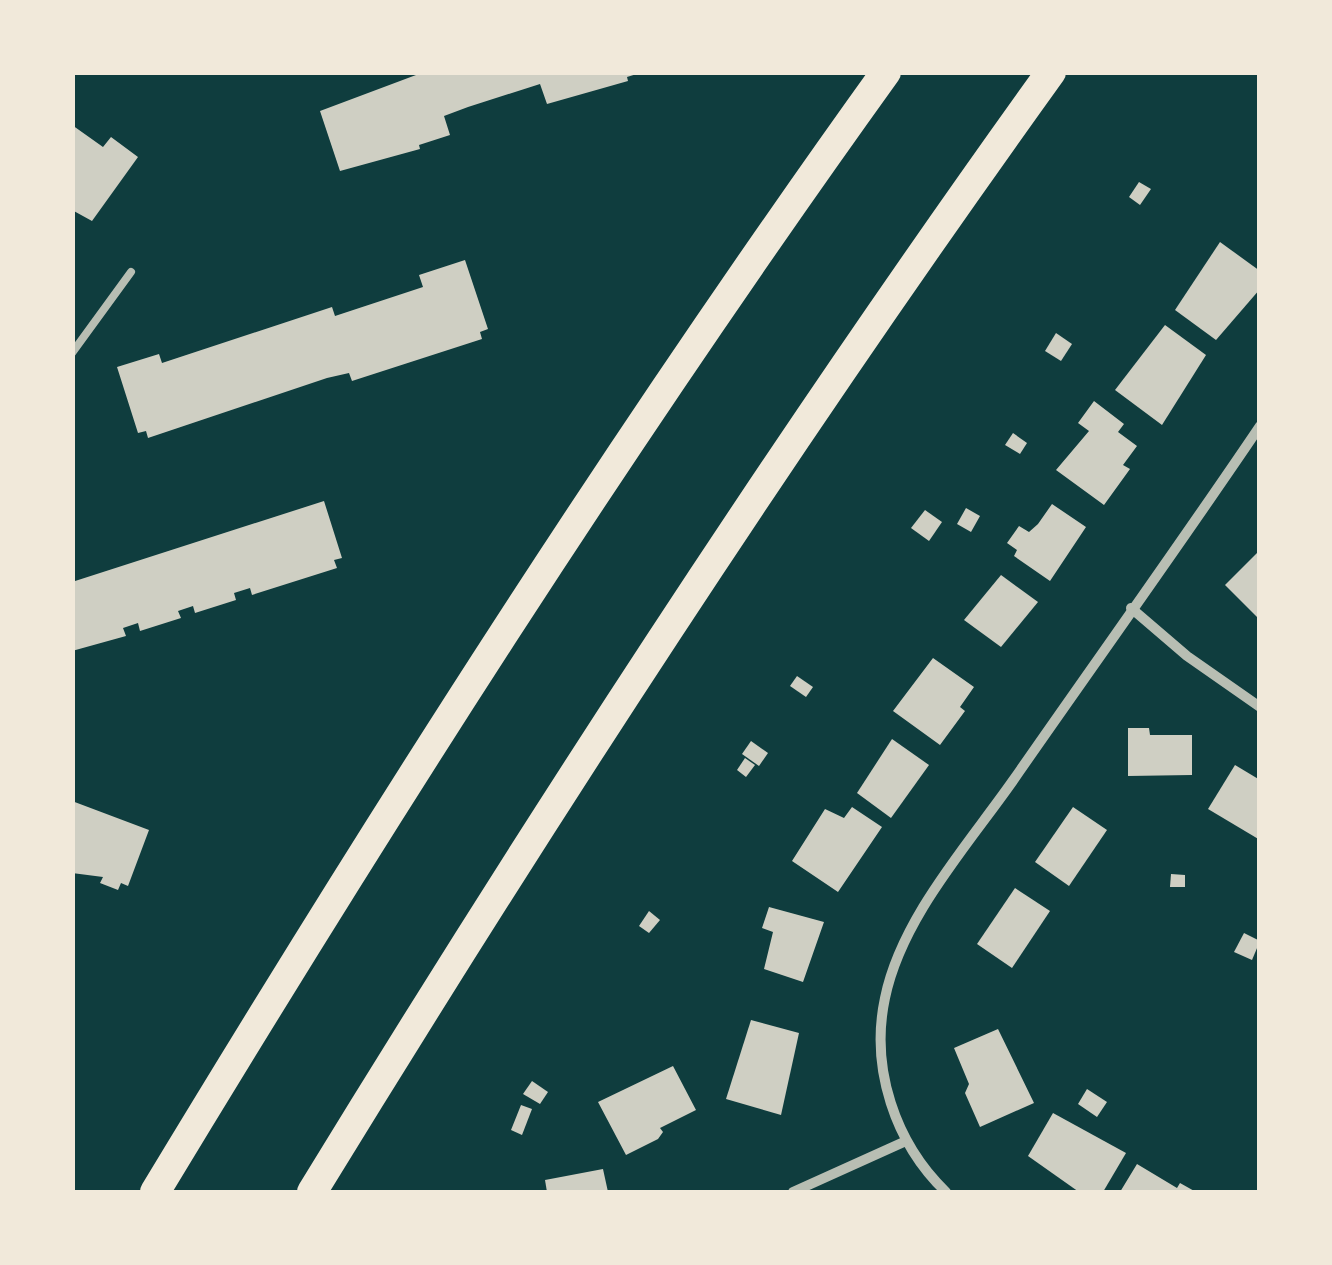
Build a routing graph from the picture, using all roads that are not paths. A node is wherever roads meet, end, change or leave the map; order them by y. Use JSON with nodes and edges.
{"nodes":[{"id":1,"x":886,"y":72,"type":"edge"},
{"id":2,"x":1051,"y":72,"type":"edge"},
{"id":3,"x":132,"y":272,"type":"dead end"},
{"id":4,"x":72,"y":353,"type":"edge"},
{"id":5,"x":1260,"y":426,"type":"edge"},
{"id":6,"x":1131,"y":608,"type":"junction"},
{"id":7,"x":1260,"y":706,"type":"edge"},
{"id":8,"x":906,"y":1141,"type":"junction"},
{"id":9,"x":155,"y":1192,"type":"edge"},
{"id":10,"x":312,"y":1192,"type":"edge"},
{"id":11,"x":792,"y":1192,"type":"edge"},
{"id":12,"x":946,"y":1192,"type":"edge"}],
"edges":[{"from":1,"to":9,"type":"highway"},
{"from":2,"to":10,"type":"highway"},
{"from":3,"to":4,"type":"lane"},
{"from":5,"to":6,"type":"street"},
{"from":6,"to":7,"type":"street"},
{"from":6,"to":8,"type":"street"},
{"from":8,"to":11,"type":"street"},
{"from":8,"to":12,"type":"street"}]}
